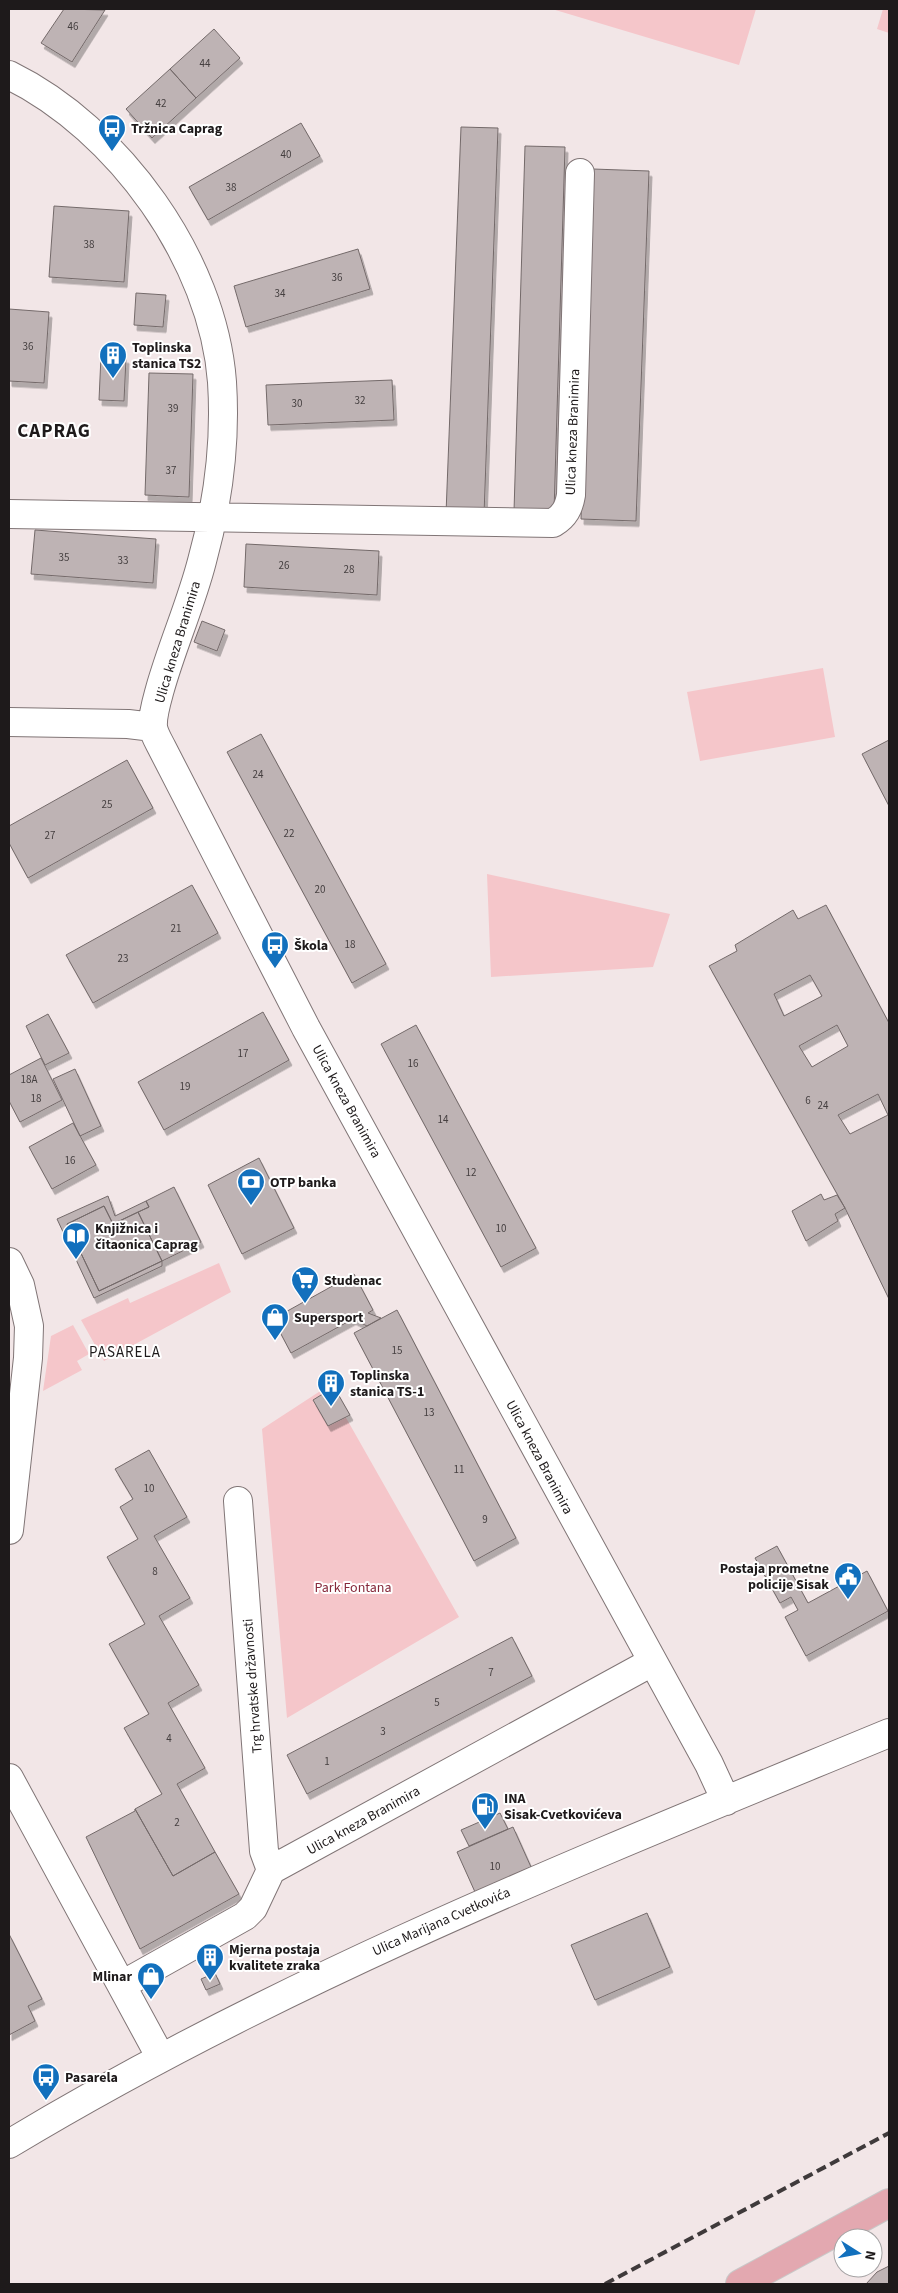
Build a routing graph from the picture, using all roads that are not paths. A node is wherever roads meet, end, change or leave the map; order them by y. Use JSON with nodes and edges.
{"nodes":[{"id":1,"x":9,"y":75,"type":"edge"},
{"id":2,"x":580,"y":173,"type":"dead end"},
{"id":3,"x":9,"y":514,"type":"edge"},
{"id":4,"x":212,"y":518,"type":"junction"},
{"id":5,"x":9,"y":722,"type":"edge"},
{"id":6,"x":153,"y":727,"type":"junction"},
{"id":7,"x":9,"y":1262,"type":"edge"},
{"id":8,"x":238,"y":1501,"type":"dead end"},
{"id":9,"x":9,"y":1530,"type":"edge"},
{"id":10,"x":652,"y":1662,"type":"junction"},
{"id":11,"x":889,"y":1733,"type":"edge"},
{"id":12,"x":9,"y":1778,"type":"edge"},
{"id":13,"x":726,"y":1801,"type":"junction"},
{"id":14,"x":272,"y":1870,"type":"junction"},
{"id":15,"x":122,"y":1985,"type":"junction"},
{"id":16,"x":161,"y":2058,"type":"junction"},
{"id":17,"x":9,"y":2144,"type":"edge"},
{"id":18,"x":889,"y":2203,"type":"edge"},
{"id":19,"x":740,"y":2284,"type":"edge"}],
"edges":[{"from":1,"to":4,"type":"street","name":"Ulica kneza Branimira"},
{"from":2,"to":4,"type":"street","name":"Ulica kneza Branimira"},
{"from":3,"to":4,"type":"street","name":"Ulica kneza Branimira"},
{"from":4,"to":6,"type":"street","name":"Ulica kneza Branimira"},
{"from":5,"to":6,"type":"street"},
{"from":6,"to":10,"type":"street","name":"Ulica kneza Branimira"},
{"from":7,"to":9,"type":"street"},
{"from":8,"to":14,"type":"street","name":"Trg hrvatske državnosti"},
{"from":10,"to":13,"type":"street","name":"Ulica kneza Branimira"},
{"from":10,"to":14,"type":"street","name":"Ulica kneza Branimira"},
{"from":11,"to":13,"type":"street","name":"Ulica Marijana Cvetkovića"},
{"from":12,"to":15,"type":"street"},
{"from":13,"to":16,"type":"street","name":"Ulica Marijana Cvetkovića"},
{"from":14,"to":15,"type":"street"},
{"from":15,"to":16,"type":"street"},
{"from":16,"to":17,"type":"street","name":"Ulica Marijana Cvetkovića"},
{"from":18,"to":19,"type":"main road"}]}
